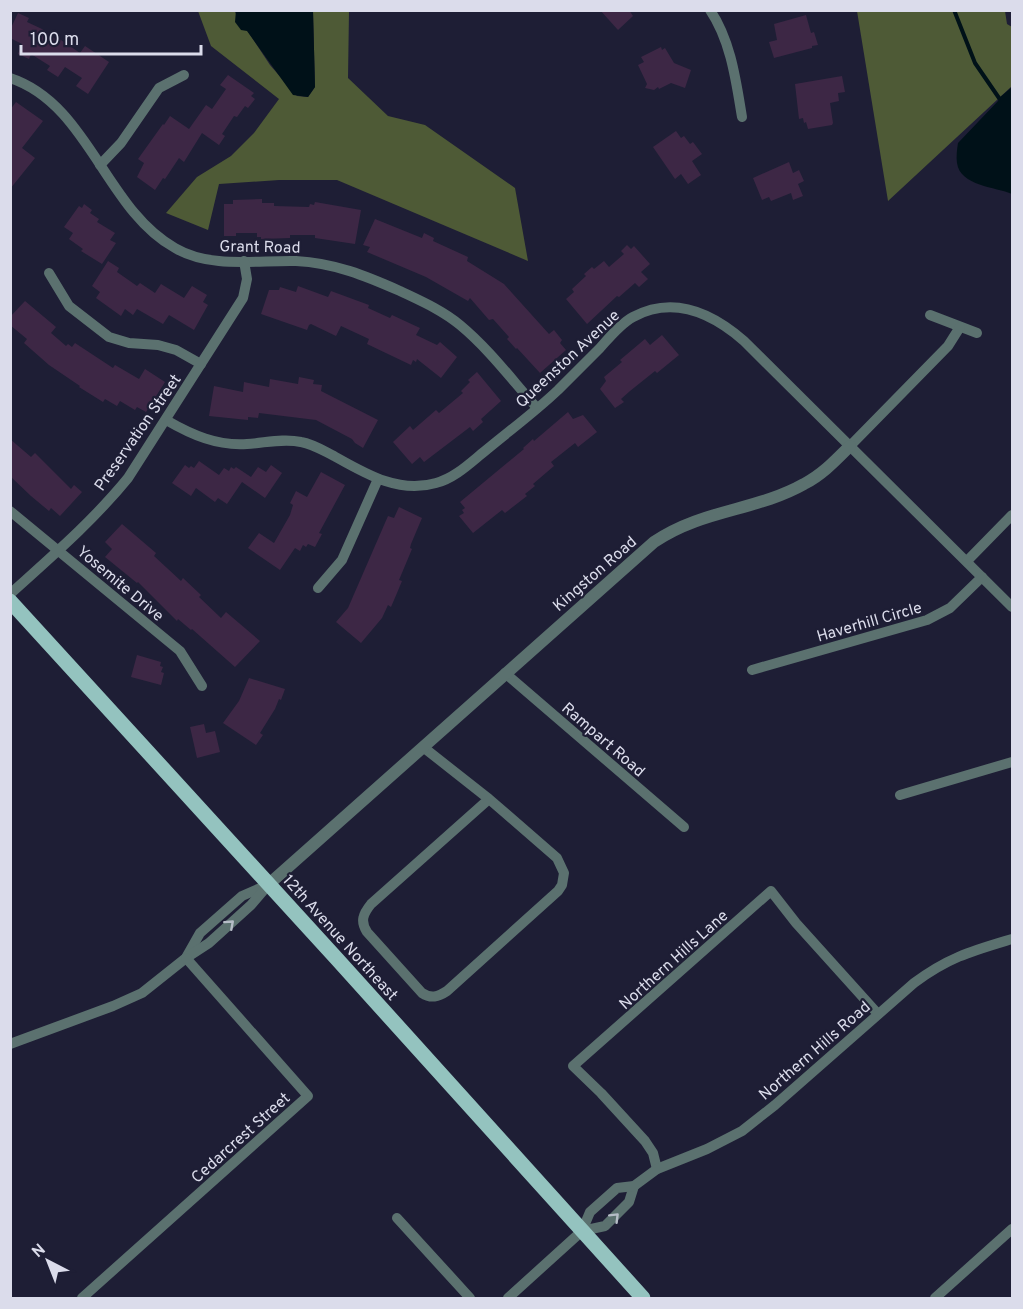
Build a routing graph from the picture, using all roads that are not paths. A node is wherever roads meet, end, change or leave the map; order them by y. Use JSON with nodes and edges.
{"nodes":[{"id":1,"x":710,"y":10,"type":"edge"},
{"id":2,"x":184,"y":75,"type":"dead end"},
{"id":3,"x":10,"y":78,"type":"edge"},
{"id":4,"x":742,"y":117,"type":"dead end"},
{"id":5,"x":100,"y":165,"type":"junction"},
{"id":6,"x":244,"y":261,"type":"junction"},
{"id":7,"x":49,"y":273,"type":"dead end"},
{"id":8,"x":930,"y":315,"type":"dead end"},
{"id":9,"x":960,"y":327,"type":"junction"},
{"id":10,"x":977,"y":333,"type":"dead end"},
{"id":11,"x":201,"y":364,"type":"junction"},
{"id":12,"x":537,"y":408,"type":"junction"},
{"id":13,"x":166,"y":420,"type":"junction"},
{"id":14,"x":850,"y":446,"type":"junction"},
{"id":15,"x":378,"y":479,"type":"junction"},
{"id":16,"x":10,"y":511,"type":"edge"},
{"id":17,"x":1012,"y":515,"type":"edge"},
{"id":18,"x":58,"y":551,"type":"junction"},
{"id":19,"x":967,"y":561,"type":"junction"},
{"id":20,"x":982,"y":577,"type":"junction"},
{"id":21,"x":318,"y":588,"type":"dead end"},
{"id":22,"x":10,"y":594,"type":"edge"},
{"id":23,"x":10,"y":601,"type":"edge"},
{"id":24,"x":1012,"y":607,"type":"edge"},
{"id":25,"x":752,"y":670,"type":"dead end"},
{"id":26,"x":505,"y":673,"type":"junction"},
{"id":27,"x":202,"y":686,"type":"dead end"},
{"id":28,"x":423,"y":747,"type":"junction"},
{"id":29,"x":1012,"y":762,"type":"edge"},
{"id":30,"x":900,"y":795,"type":"dead end"},
{"id":31,"x":489,"y":799,"type":"junction"},
{"id":32,"x":684,"y":827,"type":"dead end"},
{"id":33,"x":269,"y":884,"type":"junction"},
{"id":34,"x":1012,"y":939,"type":"edge"},
{"id":35,"x":186,"y":958,"type":"junction"},
{"id":36,"x":878,"y":1014,"type":"junction"},
{"id":37,"x":10,"y":1044,"type":"edge"},
{"id":38,"x":657,"y":1169,"type":"junction"},
{"id":39,"x":634,"y":1186,"type":"junction"},
{"id":40,"x":397,"y":1218,"type":"dead end"},
{"id":41,"x":1012,"y":1229,"type":"edge"},
{"id":42,"x":582,"y":1231,"type":"junction"},
{"id":43,"x":82,"y":1299,"type":"edge"},
{"id":44,"x":470,"y":1299,"type":"edge"},
{"id":45,"x":508,"y":1299,"type":"edge"},
{"id":46,"x":643,"y":1299,"type":"edge"},
{"id":47,"x":935,"y":1299,"type":"edge"}],
"edges":[{"from":1,"to":4,"type":"street"},
{"from":2,"to":5,"type":"street"},
{"from":3,"to":5,"type":"street","name":"Grant Road"},
{"from":5,"to":6,"type":"street","name":"Grant Road"},
{"from":6,"to":11,"type":"street","name":"Preservation Street"},
{"from":6,"to":12,"type":"street","name":"Grant Road"},
{"from":7,"to":11,"type":"street"},
{"from":8,"to":9,"type":"street"},
{"from":9,"to":10,"type":"street"},
{"from":9,"to":14,"type":"street","name":"Kingston Road"},
{"from":11,"to":13,"type":"street","name":"Preservation Street"},
{"from":12,"to":14,"type":"street","name":"Queenston Avenue"},
{"from":12,"to":15,"type":"street","name":"Queenston Avenue"},
{"from":13,"to":15,"type":"street","name":"Queenston Avenue"},
{"from":13,"to":18,"type":"street","name":"Preservation Street"},
{"from":14,"to":19,"type":"street","name":"Queenston Avenue"},
{"from":14,"to":26,"type":"street","name":"Kingston Road"},
{"from":15,"to":21,"type":"street"},
{"from":16,"to":18,"type":"street","name":"Yosemite Drive"},
{"from":17,"to":19,"type":"street"},
{"from":18,"to":22,"type":"street","name":"Preservation Street"},
{"from":18,"to":27,"type":"street","name":"Yosemite Drive"},
{"from":19,"to":20,"type":"street","name":"Queenston Avenue"},
{"from":20,"to":24,"type":"street","name":"Queenston Avenue"},
{"from":20,"to":25,"type":"street","name":"Haverhill Circle"},
{"from":23,"to":33,"type":"main road","name":"12th Avenue Northeast"},
{"from":26,"to":28,"type":"street","name":"Kingston Road"},
{"from":26,"to":32,"type":"street","name":"Rampart Road"},
{"from":28,"to":31,"type":"street"},
{"from":28,"to":33,"type":"street","name":"Kingston Road"},
{"from":29,"to":30,"type":"street"},
{"from":31,"to":31,"type":"street"},
{"from":33,"to":35,"type":"street"},
{"from":33,"to":42,"type":"main road","name":"12th Avenue Northeast"},
{"from":34,"to":36,"type":"street","name":"Northern Hills Road"},
{"from":35,"to":37,"type":"street"},
{"from":35,"to":43,"type":"street","name":"Cedarcrest Street"},
{"from":36,"to":38,"type":"street","name":"Northern Hills Road"},
{"from":36,"to":38,"type":"street","name":"Northern Hills Lane"},
{"from":38,"to":39,"type":"street","name":"Northern Hills Road"},
{"from":39,"to":42,"type":"street","name":"Northern Hills Road"},
{"from":42,"to":39,"type":"street","name":"Northern Hills Road","one_way":true},
{"from":40,"to":44,"type":"street"},
{"from":41,"to":47,"type":"street"},
{"from":42,"to":45,"type":"street"},
{"from":42,"to":46,"type":"main road","name":"12th Avenue Northeast"}]}
